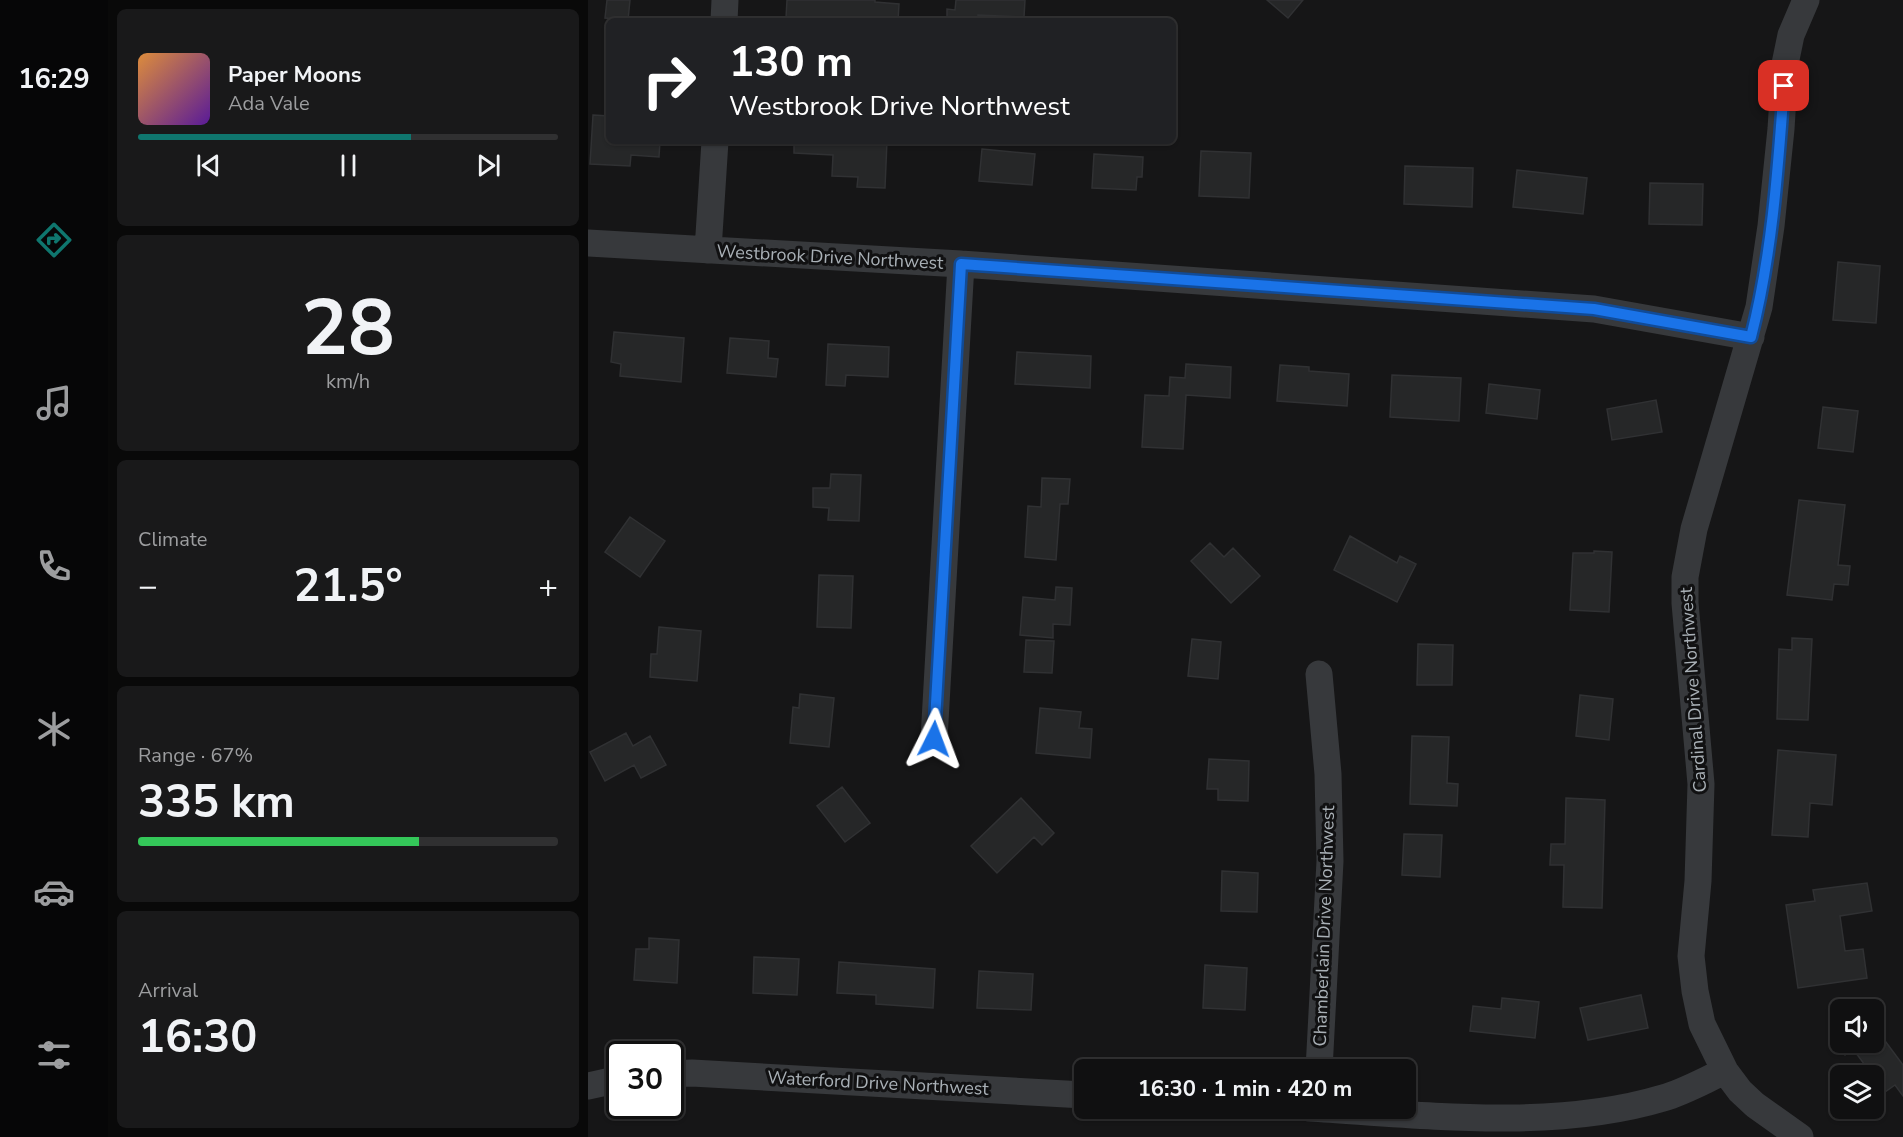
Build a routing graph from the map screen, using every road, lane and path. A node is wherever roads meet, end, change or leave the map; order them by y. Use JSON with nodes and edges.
{"nodes":[{"id":1,"x":725,"y":0,"type":"edge"},
{"id":2,"x":1806,"y":0,"type":"edge"},
{"id":3,"x":724,"y":18,"type":"edge"},
{"id":4,"x":715,"y":144,"type":"edge"},
{"id":5,"x":588,"y":243,"type":"edge"},
{"id":6,"x":708,"y":250,"type":"junction"},
{"id":7,"x":961,"y":264,"type":"junction"},
{"id":8,"x":1751,"y":337,"type":"junction"},
{"id":9,"x":1319,"y":674,"type":"dead end"},
{"id":10,"x":934,"y":739,"type":"dead end"},
{"id":11,"x":1320,"y":1059,"type":"edge"},
{"id":12,"x":1725,"y":1071,"type":"junction"},
{"id":13,"x":684,"y":1074,"type":"edge"},
{"id":14,"x":606,"y":1082,"type":"edge"},
{"id":15,"x":588,"y":1086,"type":"edge"},
{"id":16,"x":1074,"y":1094,"type":"edge"},
{"id":17,"x":1416,"y":1114,"type":"edge"},
{"id":18,"x":1800,"y":1137,"type":"edge"}],
"edges":[{"from":1,"to":3,"type":"street"},
{"from":2,"to":8,"type":"street","name":"Cardinal Drive Northwest"},
{"from":4,"to":6,"type":"street"},
{"from":5,"to":6,"type":"street","name":"Westbrook Drive Northwest"},
{"from":6,"to":7,"type":"street","name":"Westbrook Drive Northwest"},
{"from":7,"to":8,"type":"street","name":"Westbrook Drive Northwest"},
{"from":7,"to":10,"type":"street"},
{"from":8,"to":12,"type":"street","name":"Cardinal Drive Northwest"},
{"from":9,"to":11,"type":"street","name":"Chamberlain Drive Northwest"},
{"from":12,"to":17,"type":"street"},
{"from":12,"to":18,"type":"street","name":"Cardinal Drive Northwest"},
{"from":13,"to":16,"type":"street","name":"Waterford Drive Northwest"},
{"from":14,"to":15,"type":"street"}]}
